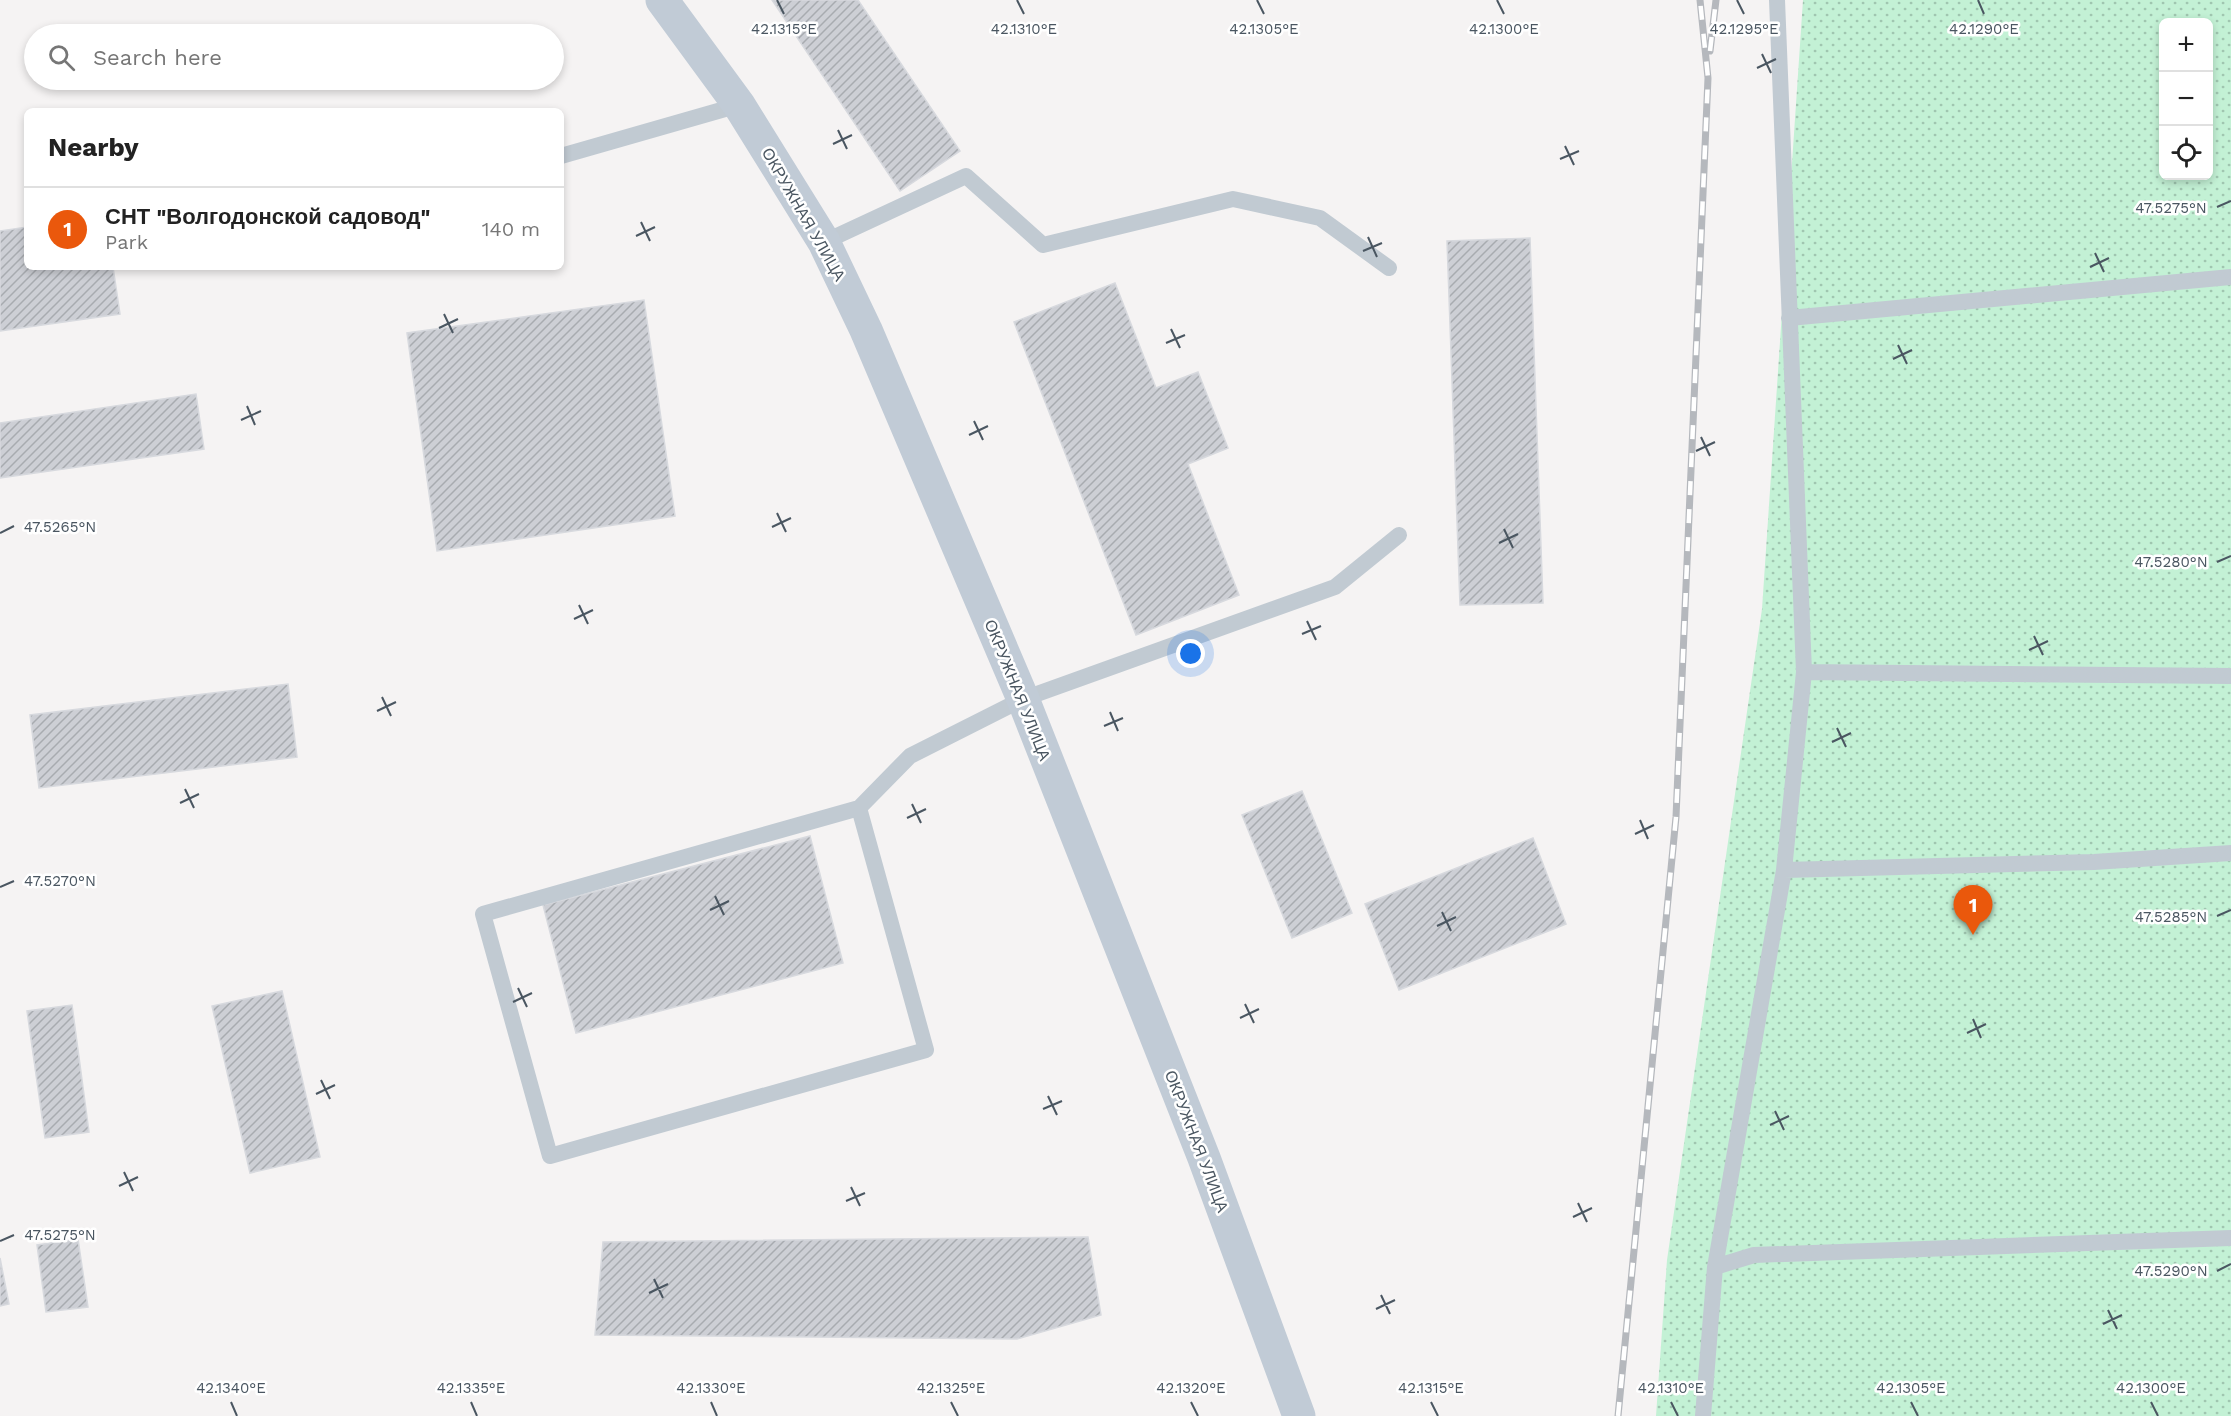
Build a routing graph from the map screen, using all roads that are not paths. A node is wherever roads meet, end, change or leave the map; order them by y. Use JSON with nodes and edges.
{"nodes":[{"id":1,"x":663,"y":0,"type":"edge"},
{"id":2,"x":1776,"y":0,"type":"edge"},
{"id":3,"x":739,"y":105,"type":"junction"},
{"id":4,"x":564,"y":155,"type":"edge"},
{"id":5,"x":824,"y":242,"type":"junction"},
{"id":6,"x":1389,"y":268,"type":"dead end"},
{"id":7,"x":2231,"y":277,"type":"edge"},
{"id":8,"x":1789,"y":318,"type":"junction"},
{"id":9,"x":1399,"y":535,"type":"dead end"},
{"id":10,"x":1804,"y":672,"type":"junction"},
{"id":11,"x":2231,"y":676,"type":"edge"},
{"id":12,"x":1023,"y":699,"type":"junction"},
{"id":13,"x":859,"y":808,"type":"junction"},
{"id":14,"x":2231,"y":853,"type":"edge"},
{"id":15,"x":1784,"y":870,"type":"junction"},
{"id":16,"x":2231,"y":1238,"type":"edge"},
{"id":17,"x":1715,"y":1268,"type":"junction"},
{"id":18,"x":1299,"y":1416,"type":"edge"},
{"id":19,"x":1703,"y":1416,"type":"edge"}],
"edges":[{"from":1,"to":3,"type":"main road","name":"ОКРУЖНАЯ УЛИЦА"},
{"from":2,"to":8,"type":"lane"},
{"from":3,"to":4,"type":"lane"},
{"from":3,"to":5,"type":"main road","name":"ОКРУЖНАЯ УЛИЦА"},
{"from":5,"to":6,"type":"lane"},
{"from":5,"to":12,"type":"main road","name":"ОКРУЖНАЯ УЛИЦА"},
{"from":7,"to":8,"type":"lane"},
{"from":8,"to":10,"type":"lane"},
{"from":9,"to":12,"type":"lane"},
{"from":10,"to":11,"type":"lane"},
{"from":10,"to":15,"type":"lane"},
{"from":12,"to":13,"type":"lane"},
{"from":12,"to":18,"type":"main road","name":"ОКРУЖНАЯ УЛИЦА"},
{"from":13,"to":13,"type":"lane"},
{"from":14,"to":15,"type":"lane"},
{"from":15,"to":17,"type":"lane"},
{"from":16,"to":17,"type":"lane"},
{"from":17,"to":19,"type":"lane"}]}
